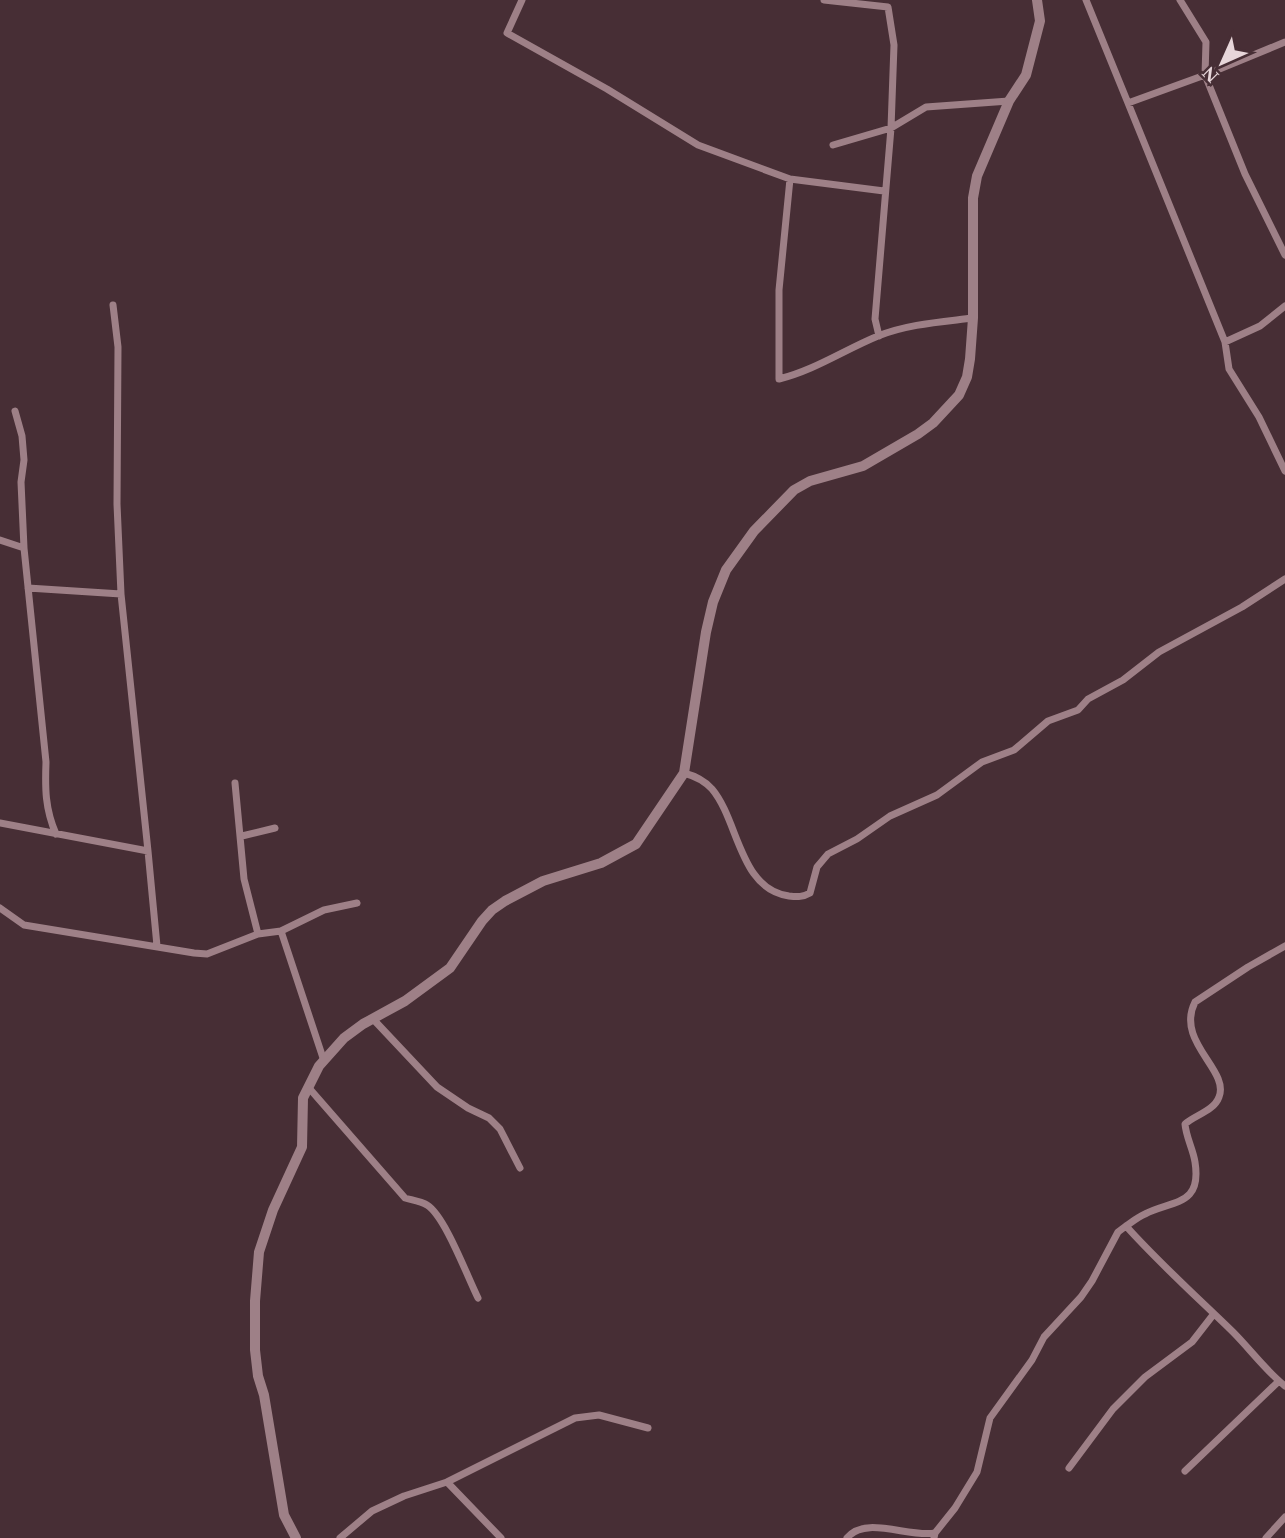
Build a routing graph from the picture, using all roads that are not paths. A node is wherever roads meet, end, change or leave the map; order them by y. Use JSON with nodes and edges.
{"nodes":[{"id":1,"x":522,"y":0,"type":"edge"},
{"id":2,"x":824,"y":0,"type":"edge"},
{"id":3,"x":1037,"y":0,"type":"edge"},
{"id":4,"x":1086,"y":0,"type":"edge"},
{"id":5,"x":1180,"y":0,"type":"edge"},
{"id":6,"x":1285,"y":42,"type":"edge"},
{"id":7,"x":1205,"y":75,"type":"junction"},
{"id":8,"x":1009,"y":101,"type":"junction"},
{"id":9,"x":1128,"y":103,"type":"junction"},
{"id":10,"x":891,"y":128,"type":"junction"},
{"id":11,"x":833,"y":145,"type":"dead end"},
{"id":12,"x":790,"y":179,"type":"junction"},
{"id":13,"x":884,"y":191,"type":"junction"},
{"id":14,"x":1285,"y":255,"type":"edge"},
{"id":15,"x":113,"y":305,"type":"dead end"},
{"id":16,"x":1285,"y":306,"type":"edge"},
{"id":17,"x":973,"y":318,"type":"junction"},
{"id":18,"x":878,"y":336,"type":"junction"},
{"id":19,"x":1225,"y":342,"type":"junction"},
{"id":20,"x":15,"y":411,"type":"dead end"},
{"id":21,"x":1285,"y":471,"type":"edge"},
{"id":22,"x":0,"y":540,"type":"edge"},
{"id":23,"x":24,"y":548,"type":"junction"},
{"id":24,"x":1285,"y":579,"type":"edge"},
{"id":25,"x":28,"y":588,"type":"junction"},
{"id":26,"x":121,"y":594,"type":"junction"},
{"id":27,"x":684,"y":773,"type":"junction"},
{"id":28,"x":235,"y":783,"type":"dead end"},
{"id":29,"x":0,"y":823,"type":"edge"},
{"id":30,"x":275,"y":828,"type":"dead end"},
{"id":31,"x":56,"y":834,"type":"junction"},
{"id":32,"x":242,"y":836,"type":"junction"},
{"id":33,"x":148,"y":851,"type":"junction"},
{"id":34,"x":357,"y":903,"type":"dead end"},
{"id":35,"x":0,"y":908,"type":"edge"},
{"id":36,"x":281,"y":931,"type":"junction"},
{"id":37,"x":258,"y":934,"type":"junction"},
{"id":38,"x":157,"y":946,"type":"junction"},
{"id":39,"x":1285,"y":946,"type":"edge"},
{"id":40,"x":373,"y":1019,"type":"junction"},
{"id":41,"x":324,"y":1061,"type":"junction"},
{"id":42,"x":309,"y":1088,"type":"junction"},
{"id":43,"x":520,"y":1168,"type":"dead end"},
{"id":44,"x":1126,"y":1226,"type":"junction"},
{"id":45,"x":478,"y":1298,"type":"dead end"},
{"id":46,"x":1213,"y":1315,"type":"junction"},
{"id":47,"x":1282,"y":1384,"type":"edge"},
{"id":48,"x":648,"y":1429,"type":"dead end"},
{"id":49,"x":1069,"y":1468,"type":"dead end"},
{"id":50,"x":1185,"y":1471,"type":"dead end"},
{"id":51,"x":447,"y":1482,"type":"junction"},
{"id":52,"x":1285,"y":1517,"type":"edge"},
{"id":53,"x":934,"y":1536,"type":"edge"},
{"id":54,"x":296,"y":1538,"type":"edge"},
{"id":55,"x":340,"y":1538,"type":"edge"},
{"id":56,"x":501,"y":1538,"type":"edge"},
{"id":57,"x":847,"y":1538,"type":"edge"},
{"id":58,"x":1266,"y":1538,"type":"edge"}],
"edges":[{"from":1,"to":12,"type":"street"},
{"from":2,"to":10,"type":"street"},
{"from":3,"to":8,"type":"street"},
{"from":4,"to":9,"type":"street"},
{"from":5,"to":7,"type":"street"},
{"from":6,"to":7,"type":"street"},
{"from":7,"to":9,"type":"street"},
{"from":7,"to":14,"type":"street"},
{"from":8,"to":10,"type":"street"},
{"from":8,"to":17,"type":"street"},
{"from":9,"to":19,"type":"street"},
{"from":10,"to":11,"type":"street"},
{"from":10,"to":13,"type":"street"},
{"from":12,"to":13,"type":"street"},
{"from":12,"to":18,"type":"street"},
{"from":13,"to":18,"type":"street"},
{"from":15,"to":26,"type":"street"},
{"from":16,"to":19,"type":"street"},
{"from":17,"to":18,"type":"street"},
{"from":17,"to":27,"type":"street"},
{"from":19,"to":21,"type":"street"},
{"from":20,"to":23,"type":"street"},
{"from":22,"to":23,"type":"street"},
{"from":23,"to":25,"type":"street"},
{"from":24,"to":27,"type":"street"},
{"from":25,"to":26,"type":"street"},
{"from":25,"to":31,"type":"street"},
{"from":26,"to":33,"type":"street"},
{"from":27,"to":40,"type":"street"},
{"from":28,"to":32,"type":"street"},
{"from":29,"to":31,"type":"street"},
{"from":30,"to":32,"type":"street"},
{"from":31,"to":33,"type":"street"},
{"from":32,"to":37,"type":"street"},
{"from":33,"to":38,"type":"street"},
{"from":34,"to":36,"type":"street"},
{"from":35,"to":38,"type":"street"},
{"from":36,"to":37,"type":"street"},
{"from":36,"to":41,"type":"street"},
{"from":37,"to":38,"type":"street"},
{"from":39,"to":44,"type":"street"},
{"from":40,"to":41,"type":"street"},
{"from":40,"to":43,"type":"street"},
{"from":41,"to":42,"type":"street"},
{"from":42,"to":45,"type":"street"},
{"from":42,"to":54,"type":"street"},
{"from":44,"to":46,"type":"street"},
{"from":44,"to":53,"type":"street"},
{"from":46,"to":47,"type":"street"},
{"from":46,"to":49,"type":"street"},
{"from":47,"to":50,"type":"street"},
{"from":48,"to":51,"type":"street"},
{"from":51,"to":55,"type":"street"},
{"from":51,"to":56,"type":"street"},
{"from":52,"to":58,"type":"street"},
{"from":53,"to":57,"type":"street"}]}
